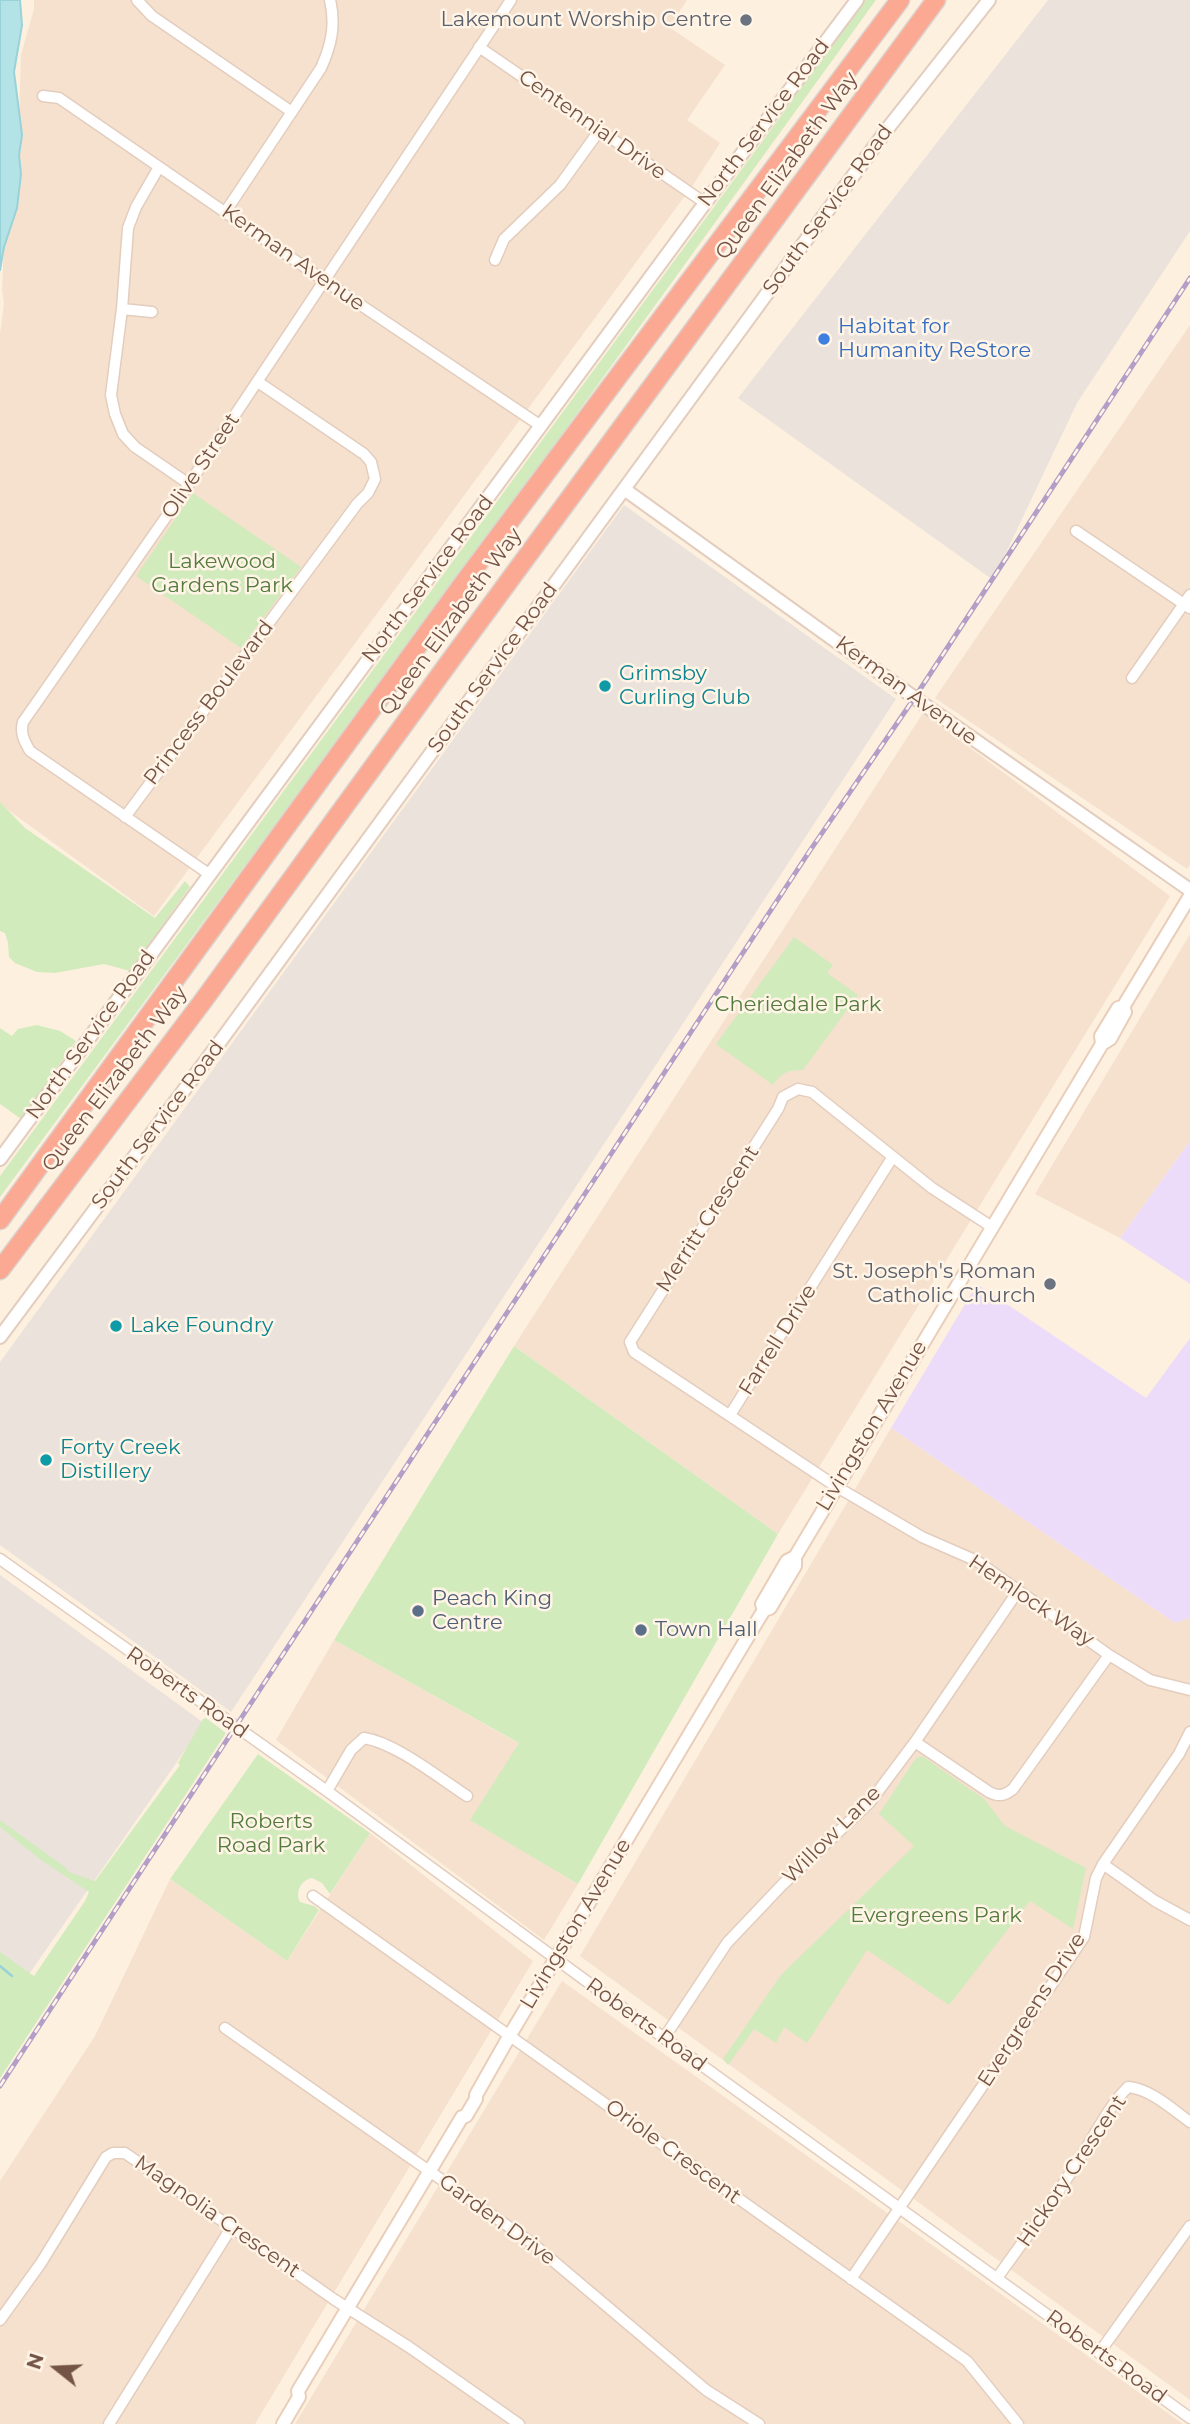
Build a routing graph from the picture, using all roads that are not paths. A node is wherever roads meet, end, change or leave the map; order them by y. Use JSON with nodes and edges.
{"nodes":[{"id":1,"x":137,"y":0,"type":"edge"},
{"id":2,"x":330,"y":0,"type":"edge"},
{"id":3,"x":511,"y":0,"type":"edge"},
{"id":4,"x":857,"y":0,"type":"edge"},
{"id":5,"x":900,"y":0,"type":"edge"},
{"id":6,"x":989,"y":0,"type":"edge"},
{"id":7,"x":937,"y":1,"type":"edge"},
{"id":8,"x":479,"y":47,"type":"junction"},
{"id":9,"x":43,"y":96,"type":"dead end"},
{"id":10,"x":292,"y":112,"type":"junction"},
{"id":11,"x":599,"y":131,"type":"junction"},
{"id":12,"x":159,"y":167,"type":"junction"},
{"id":13,"x":705,"y":202,"type":"junction"},
{"id":14,"x":226,"y":211,"type":"junction"},
{"id":15,"x":495,"y":260,"type":"dead end"},
{"id":16,"x":325,"y":281,"type":"junction"},
{"id":17,"x":122,"y":309,"type":"junction"},
{"id":18,"x":152,"y":312,"type":"dead end"},
{"id":19,"x":258,"y":382,"type":"junction"},
{"id":20,"x":541,"y":426,"type":"junction"},
{"id":21,"x":189,"y":484,"type":"junction"},
{"id":22,"x":624,"y":489,"type":"junction"},
{"id":23,"x":1076,"y":531,"type":"dead end"},
{"id":24,"x":1188,"y":602,"type":"edge"},
{"id":25,"x":1132,"y":678,"type":"dead end"},
{"id":26,"x":125,"y":817,"type":"junction"},
{"id":27,"x":209,"y":874,"type":"junction"},
{"id":28,"x":1190,"y":890,"type":"edge"},
{"id":29,"x":1190,"y":896,"type":"edge"},
{"id":30,"x":892,"y":1158,"type":"junction"},
{"id":31,"x":0,"y":1159,"type":"edge"},
{"id":32,"x":0,"y":1220,"type":"edge"},
{"id":33,"x":992,"y":1227,"type":"junction"},
{"id":34,"x":0,"y":1270,"type":"edge"},
{"id":35,"x":0,"y":1337,"type":"edge"},
{"id":36,"x":730,"y":1415,"type":"junction"},
{"id":37,"x":837,"y":1487,"type":"junction"},
{"id":38,"x":0,"y":1559,"type":"edge"},
{"id":39,"x":1018,"y":1591,"type":"junction"},
{"id":40,"x":1109,"y":1655,"type":"junction"},
{"id":41,"x":1190,"y":1690,"type":"edge"},
{"id":42,"x":1190,"y":1732,"type":"edge"},
{"id":43,"x":915,"y":1742,"type":"junction"},
{"id":44,"x":327,"y":1791,"type":"junction"},
{"id":45,"x":467,"y":1796,"type":"dead end"},
{"id":46,"x":1103,"y":1864,"type":"junction"},
{"id":47,"x":313,"y":1896,"type":"dead end"},
{"id":48,"x":1190,"y":1920,"type":"edge"},
{"id":49,"x":555,"y":1959,"type":"junction"},
{"id":50,"x":225,"y":2028,"type":"dead end"},
{"id":51,"x":510,"y":2035,"type":"junction"},
{"id":52,"x":664,"y":2039,"type":"junction"},
{"id":53,"x":1190,"y":2122,"type":"edge"},
{"id":54,"x":430,"y":2171,"type":"junction"},
{"id":55,"x":899,"y":2208,"type":"junction"},
{"id":56,"x":1190,"y":2226,"type":"edge"},
{"id":57,"x":231,"y":2228,"type":"junction"},
{"id":58,"x":997,"y":2278,"type":"junction"},
{"id":59,"x":851,"y":2279,"type":"junction"},
{"id":60,"x":348,"y":2309,"type":"junction"},
{"id":61,"x":0,"y":2320,"type":"edge"},
{"id":62,"x":1099,"y":2353,"type":"junction"},
{"id":63,"x":298,"y":2391,"type":"junction"},
{"id":64,"x":1190,"y":2417,"type":"edge"},
{"id":65,"x":108,"y":2424,"type":"edge"},
{"id":66,"x":274,"y":2424,"type":"edge"},
{"id":67,"x":283,"y":2424,"type":"edge"},
{"id":68,"x":519,"y":2424,"type":"edge"},
{"id":69,"x":759,"y":2424,"type":"edge"},
{"id":70,"x":1018,"y":2424,"type":"edge"}],
"edges":[{"from":1,"to":10,"type":"street"},
{"from":2,"to":10,"type":"street"},
{"from":3,"to":8,"type":"street","name":"Olive Street"},
{"from":4,"to":13,"type":"street","name":"North Service Road"},
{"from":5,"to":32,"type":"highway","name":"Queen Elizabeth Way"},
{"from":6,"to":22,"type":"street","name":"South Service Road"},
{"from":7,"to":34,"type":"highway","name":"Queen Elizabeth Way"},
{"from":8,"to":11,"type":"street","name":"Centennial Drive"},
{"from":8,"to":16,"type":"street","name":"Olive Street"},
{"from":9,"to":12,"type":"street","name":"Kerman Avenue"},
{"from":10,"to":14,"type":"street"},
{"from":11,"to":13,"type":"street","name":"Centennial Drive"},
{"from":11,"to":15,"type":"street"},
{"from":12,"to":14,"type":"street","name":"Kerman Avenue"},
{"from":12,"to":17,"type":"street"},
{"from":13,"to":20,"type":"street","name":"North Service Road"},
{"from":14,"to":16,"type":"street","name":"Kerman Avenue"},
{"from":16,"to":19,"type":"street","name":"Olive Street"},
{"from":16,"to":20,"type":"street","name":"Kerman Avenue"},
{"from":17,"to":18,"type":"street"},
{"from":17,"to":21,"type":"street"},
{"from":19,"to":21,"type":"street","name":"Olive Street"},
{"from":19,"to":26,"type":"street","name":"Princess Boulevard"},
{"from":20,"to":27,"type":"street","name":"North Service Road"},
{"from":21,"to":26,"type":"street","name":"Olive Street"},
{"from":22,"to":28,"type":"street","name":"Kerman Avenue"},
{"from":22,"to":35,"type":"street","name":"South Service Road"},
{"from":23,"to":24,"type":"street"},
{"from":24,"to":25,"type":"street"},
{"from":26,"to":27,"type":"street","name":"Olive Street"},
{"from":27,"to":31,"type":"street","name":"North Service Road"},
{"from":29,"to":33,"type":"street","name":"Livingston Avenue"},
{"from":30,"to":33,"type":"street","name":"Merritt Crescent"},
{"from":30,"to":36,"type":"street","name":"Farrell Drive"},
{"from":30,"to":36,"type":"street","name":"Merritt Crescent"},
{"from":33,"to":37,"type":"street","name":"Livingston Avenue"},
{"from":36,"to":37,"type":"street","name":"Merritt Crescent"},
{"from":37,"to":39,"type":"street","name":"Hemlock Way"},
{"from":37,"to":49,"type":"street","name":"Livingston Avenue"},
{"from":38,"to":44,"type":"street","name":"Roberts Road"},
{"from":39,"to":40,"type":"street","name":"Hemlock Way"},
{"from":39,"to":43,"type":"street","name":"Willow Lane"},
{"from":40,"to":41,"type":"street","name":"Hemlock Way"},
{"from":40,"to":43,"type":"street"},
{"from":42,"to":46,"type":"street","name":"Evergreens Drive"},
{"from":43,"to":52,"type":"street","name":"Willow Lane"},
{"from":44,"to":45,"type":"street"},
{"from":44,"to":49,"type":"street","name":"Roberts Road"},
{"from":46,"to":48,"type":"street"},
{"from":46,"to":55,"type":"street","name":"Evergreens Drive"},
{"from":47,"to":51,"type":"street","name":"Oriole Crescent"},
{"from":49,"to":51,"type":"street","name":"Livingston Avenue"},
{"from":49,"to":52,"type":"street","name":"Roberts Road"},
{"from":50,"to":54,"type":"street","name":"Garden Drive"},
{"from":51,"to":54,"type":"street","name":"Livingston Avenue"},
{"from":51,"to":59,"type":"street","name":"Oriole Crescent"},
{"from":52,"to":55,"type":"street","name":"Roberts Road"},
{"from":53,"to":58,"type":"street","name":"Hickory Crescent"},
{"from":54,"to":60,"type":"street","name":"Livingston Avenue"},
{"from":54,"to":69,"type":"street","name":"Garden Drive"},
{"from":55,"to":58,"type":"street","name":"Roberts Road"},
{"from":55,"to":59,"type":"street","name":"Evergreens Drive"},
{"from":56,"to":62,"type":"street"},
{"from":57,"to":60,"type":"street","name":"Magnolia Crescent"},
{"from":57,"to":61,"type":"street","name":"Magnolia Crescent"},
{"from":57,"to":65,"type":"street"},
{"from":58,"to":62,"type":"street","name":"Roberts Road"},
{"from":59,"to":70,"type":"street","name":"Oriole Crescent"},
{"from":60,"to":63,"type":"street","name":"Livingston Avenue"},
{"from":60,"to":68,"type":"street","name":"Magnolia Crescent"},
{"from":62,"to":64,"type":"street","name":"Roberts Road"},
{"from":63,"to":66,"type":"street","name":"Livingston Avenue"},
{"from":63,"to":67,"type":"street","name":"Livingston Avenue"}]}
